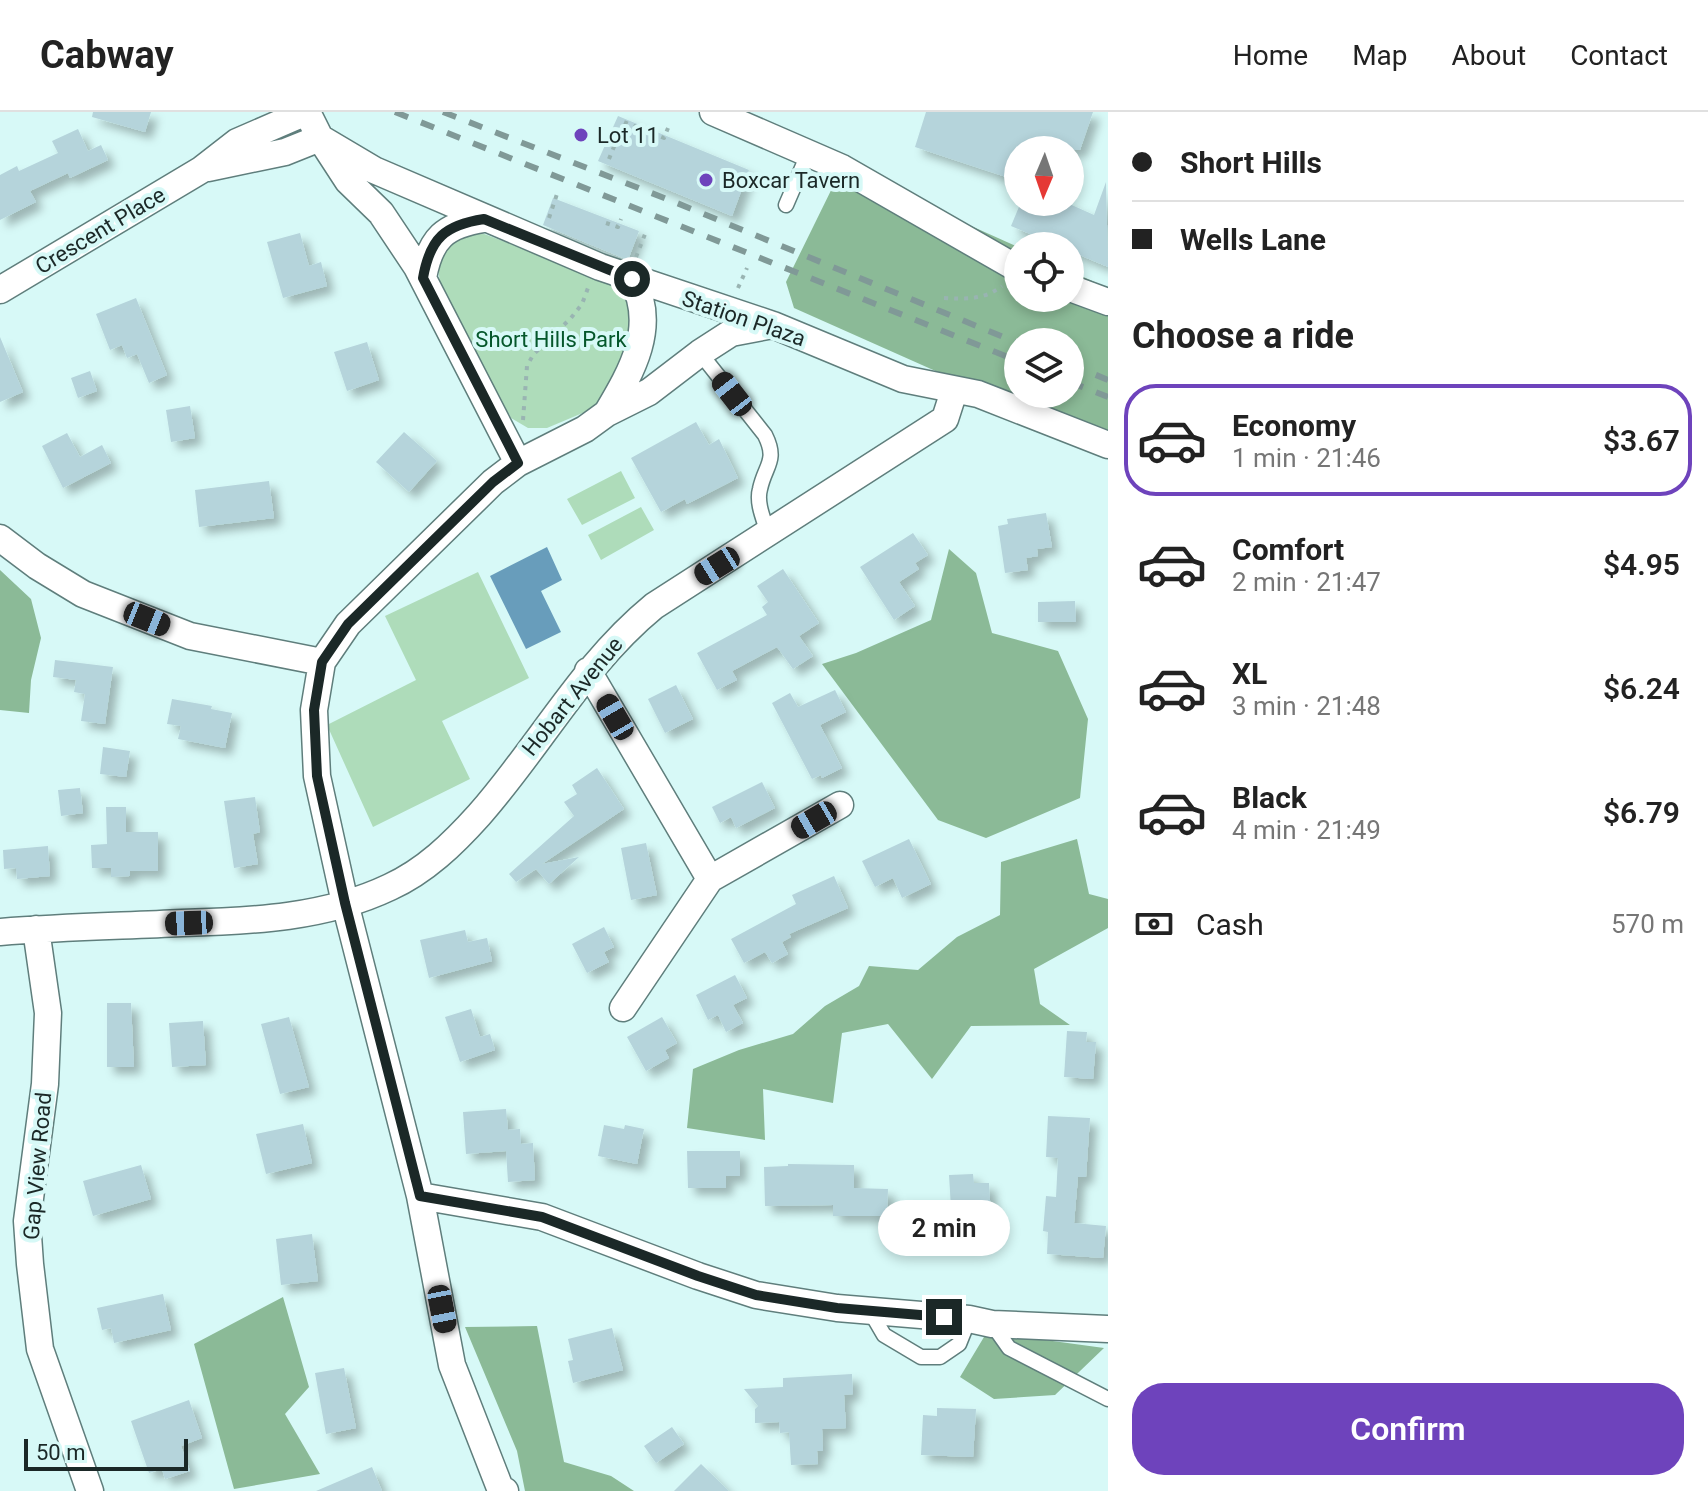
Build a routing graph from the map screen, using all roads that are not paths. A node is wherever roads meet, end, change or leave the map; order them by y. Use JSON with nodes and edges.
{"nodes":[{"id":1,"x":306,"y":112,"type":"edge"},
{"id":2,"x":713,"y":112,"type":"edge"},
{"id":3,"x":759,"y":121,"type":"edge"},
{"id":4,"x":320,"y":138,"type":"junction"},
{"id":5,"x":808,"y":154,"type":"junction"},
{"id":6,"x":201,"y":170,"type":"junction"},
{"id":7,"x":786,"y":205,"type":"dead end"},
{"id":8,"x":484,"y":219,"type":"junction"},
{"id":9,"x":1004,"y":261,"type":"edge"},
{"id":10,"x":423,"y":278,"type":"junction"},
{"id":11,"x":632,"y":279,"type":"junction"},
{"id":12,"x":0,"y":290,"type":"edge"},
{"id":13,"x":1084,"y":293,"type":"edge"},
{"id":14,"x":1108,"y":302,"type":"edge"},
{"id":15,"x":773,"y":325,"type":"junction"},
{"id":16,"x":700,"y":353,"type":"junction"},
{"id":17,"x":954,"y":391,"type":"junction"},
{"id":18,"x":607,"y":413,"type":"junction"},
{"id":19,"x":1108,"y":445,"type":"edge"},
{"id":20,"x":518,"y":463,"type":"junction"},
{"id":21,"x":768,"y":533,"type":"junction"},
{"id":22,"x":0,"y":538,"type":"edge"},
{"id":23,"x":322,"y":662,"type":"junction"},
{"id":24,"x":588,"y":671,"type":"junction"},
{"id":25,"x":840,"y":805,"type":"dead end"},
{"id":26,"x":710,"y":879,"type":"junction"},
{"id":27,"x":345,"y":903,"type":"junction"},
{"id":28,"x":36,"y":929,"type":"junction"},
{"id":29,"x":0,"y":932,"type":"edge"},
{"id":30,"x":623,"y":1008,"type":"dead end"},
{"id":31,"x":420,"y":1196,"type":"junction"},
{"id":32,"x":870,"y":1311,"type":"junction"},
{"id":33,"x":980,"y":1321,"type":"junction"},
{"id":34,"x":1108,"y":1329,"type":"edge"},
{"id":35,"x":1108,"y":1399,"type":"edge"},
{"id":36,"x":501,"y":1490,"type":"edge"},
{"id":37,"x":90,"y":1491,"type":"edge"}],
"edges":[{"from":1,"to":4,"type":"street"},
{"from":1,"to":6,"type":"street","name":"Crescent Place"},
{"from":2,"to":3,"type":"street"},
{"from":3,"to":5,"type":"street"},
{"from":4,"to":6,"type":"street","name":"Crescent Place"},
{"from":4,"to":8,"type":"street","name":"Station Plaza"},
{"from":4,"to":10,"type":"street"},
{"from":5,"to":7,"type":"lane"},
{"from":5,"to":9,"type":"street"},
{"from":6,"to":12,"type":"street","name":"Crescent Place"},
{"from":8,"to":10,"type":"street"},
{"from":8,"to":11,"type":"street","name":"Station Plaza"},
{"from":10,"to":20,"type":"street"},
{"from":11,"to":15,"type":"street","name":"Station Plaza"},
{"from":11,"to":18,"type":"street"},
{"from":13,"to":14,"type":"street"},
{"from":15,"to":16,"type":"street"},
{"from":15,"to":17,"type":"street","name":"Station Plaza"},
{"from":16,"to":18,"type":"street"},
{"from":16,"to":21,"type":"lane"},
{"from":17,"to":19,"type":"street"},
{"from":17,"to":21,"type":"street","name":"Hobart Avenue"},
{"from":18,"to":20,"type":"street"},
{"from":20,"to":23,"type":"street"},
{"from":21,"to":24,"type":"street","name":"Hobart Avenue"},
{"from":22,"to":23,"type":"street"},
{"from":23,"to":27,"type":"street"},
{"from":24,"to":26,"type":"street"},
{"from":24,"to":27,"type":"street","name":"Hobart Avenue"},
{"from":25,"to":26,"type":"street"},
{"from":26,"to":30,"type":"street"},
{"from":27,"to":28,"type":"street","name":"Hobart Avenue"},
{"from":27,"to":31,"type":"street"},
{"from":28,"to":29,"type":"street","name":"Hobart Avenue"},
{"from":28,"to":37,"type":"street","name":"Gap View Road"},
{"from":31,"to":32,"type":"street"},
{"from":31,"to":36,"type":"street"},
{"from":32,"to":33,"type":"street"},
{"from":32,"to":33,"type":"lane"},
{"from":33,"to":34,"type":"street"},
{"from":33,"to":35,"type":"lane"}]}
